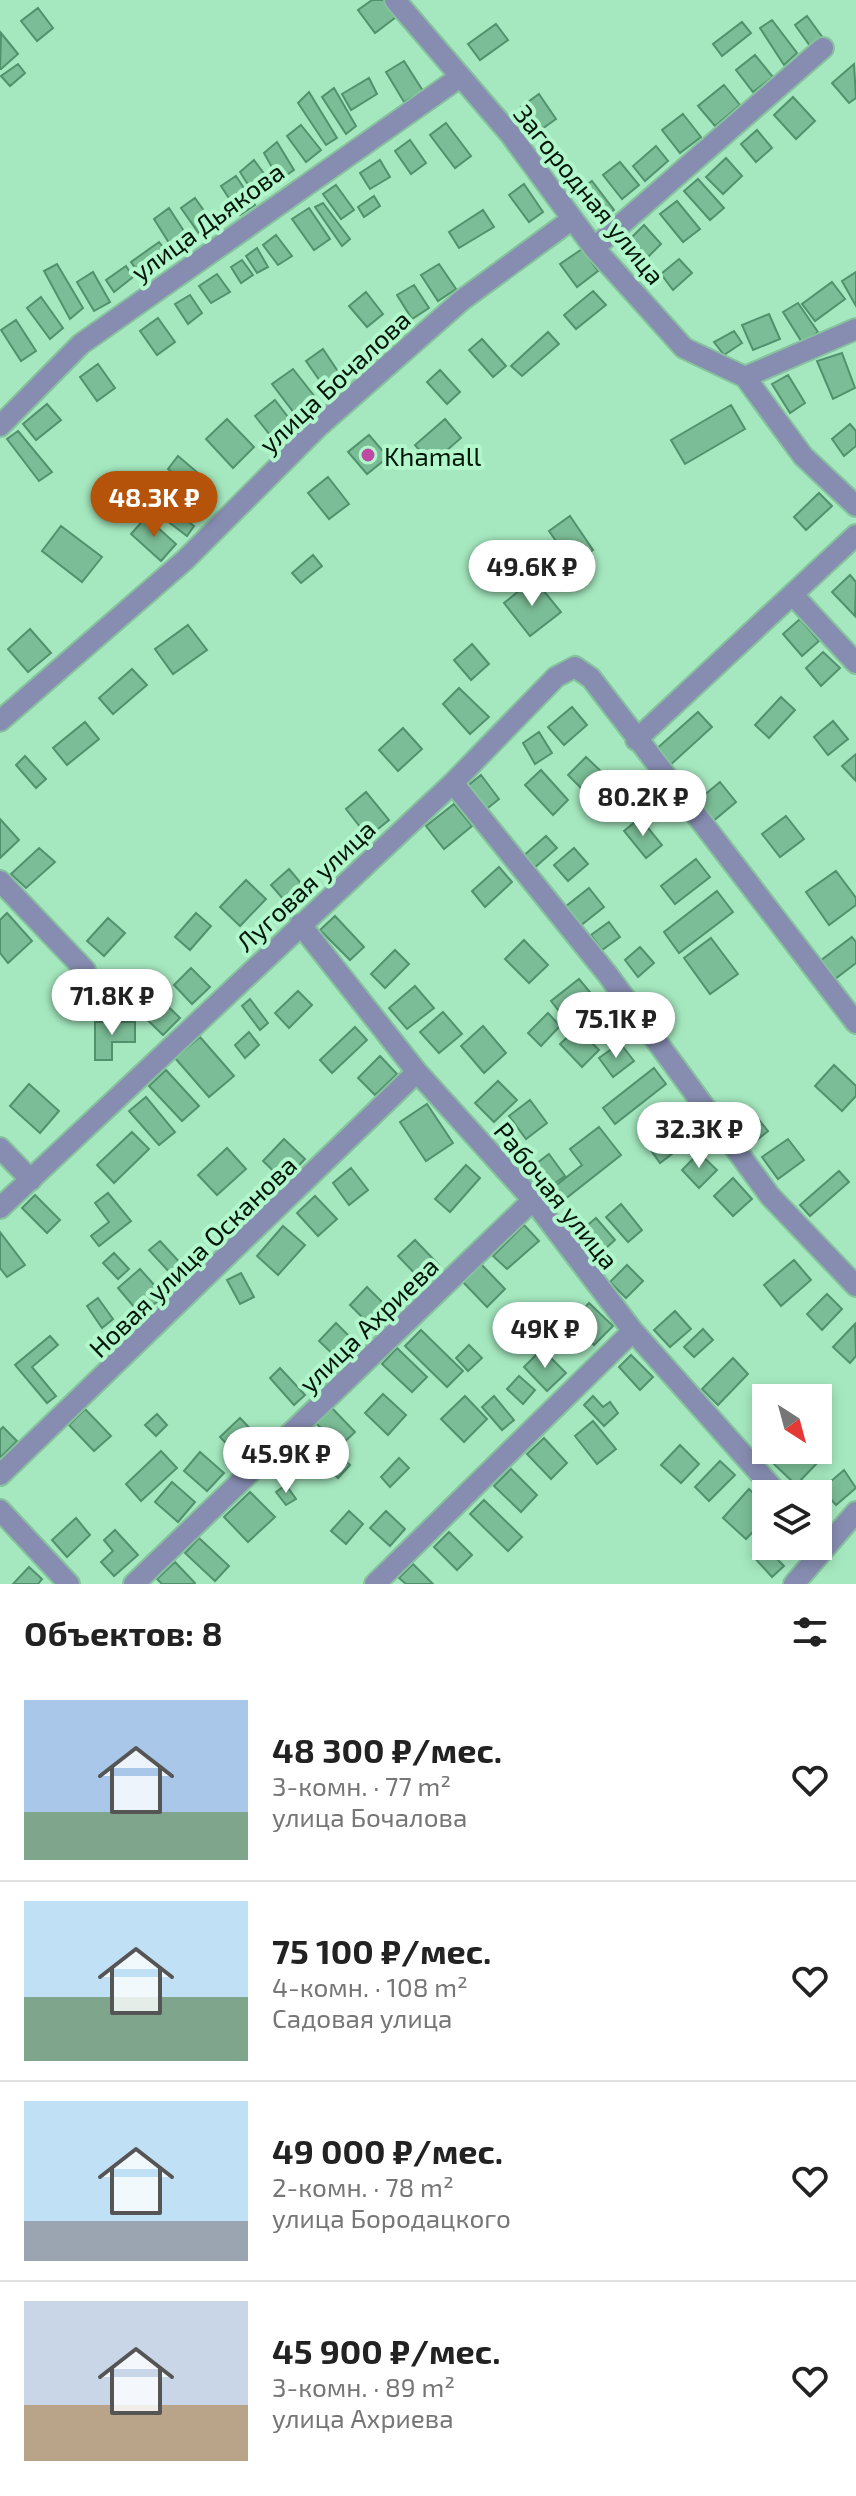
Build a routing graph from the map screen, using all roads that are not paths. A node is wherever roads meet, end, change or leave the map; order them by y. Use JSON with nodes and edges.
{"nodes":[{"id":1,"x":395,"y":0,"type":"edge"},
{"id":2,"x":823,"y":48,"type":"dead end"},
{"id":3,"x":460,"y":77,"type":"junction"},
{"id":4,"x":571,"y":220,"type":"junction"},
{"id":5,"x":594,"y":248,"type":"junction"},
{"id":6,"x":856,"y":329,"type":"edge"},
{"id":7,"x":745,"y":377,"type":"junction"},
{"id":8,"x":0,"y":426,"type":"edge"},
{"id":9,"x":856,"y":506,"type":"edge"},
{"id":10,"x":856,"y":535,"type":"edge"},
{"id":11,"x":793,"y":595,"type":"junction"},
{"id":12,"x":856,"y":663,"type":"edge"},
{"id":13,"x":0,"y":721,"type":"edge"},
{"id":14,"x":636,"y":740,"type":"junction"},
{"id":15,"x":453,"y":783,"type":"junction"},
{"id":16,"x":0,"y":881,"type":"edge"},
{"id":17,"x":300,"y":924,"type":"junction"},
{"id":18,"x":85,"y":970,"type":"dead end"},
{"id":19,"x":856,"y":1023,"type":"edge"},
{"id":20,"x":417,"y":1072,"type":"junction"},
{"id":21,"x":0,"y":1148,"type":"edge"},
{"id":22,"x":31,"y":1180,"type":"junction"},
{"id":23,"x":533,"y":1200,"type":"junction"},
{"id":24,"x":0,"y":1208,"type":"edge"},
{"id":25,"x":856,"y":1286,"type":"edge"},
{"id":26,"x":633,"y":1331,"type":"junction"},
{"id":27,"x":0,"y":1475,"type":"edge"},
{"id":28,"x":766,"y":1480,"type":"edge"},
{"id":29,"x":0,"y":1510,"type":"edge"},
{"id":30,"x":856,"y":1512,"type":"edge"},
{"id":31,"x":832,"y":1534,"type":"edge"},
{"id":32,"x":810,"y":1560,"type":"edge"},
{"id":33,"x":69,"y":1584,"type":"edge"},
{"id":34,"x":134,"y":1584,"type":"edge"},
{"id":35,"x":375,"y":1584,"type":"edge"},
{"id":36,"x":794,"y":1584,"type":"edge"}],
"edges":[{"from":1,"to":3,"type":"street","name":"Загородная улица"},
{"from":2,"to":5,"type":"street"},
{"from":3,"to":4,"type":"street","name":"Загородная улица"},
{"from":3,"to":8,"type":"street","name":"улица Дьякова"},
{"from":4,"to":5,"type":"street","name":"Загородная улица"},
{"from":4,"to":13,"type":"street","name":"улица Бочалова"},
{"from":5,"to":7,"type":"street","name":"Загородная улица"},
{"from":6,"to":7,"type":"street"},
{"from":7,"to":9,"type":"street","name":"Загородная улица"},
{"from":10,"to":11,"type":"street"},
{"from":11,"to":12,"type":"street"},
{"from":11,"to":14,"type":"street"},
{"from":14,"to":15,"type":"street","name":"Луговая улица"},
{"from":14,"to":19,"type":"street"},
{"from":15,"to":17,"type":"street","name":"Луговая улица"},
{"from":15,"to":25,"type":"street"},
{"from":16,"to":18,"type":"street"},
{"from":17,"to":20,"type":"street","name":"Рабочая улица"},
{"from":17,"to":22,"type":"street","name":"Луговая улица"},
{"from":20,"to":23,"type":"street","name":"Рабочая улица"},
{"from":20,"to":27,"type":"street","name":"Новая улица Осканова"},
{"from":21,"to":22,"type":"street"},
{"from":22,"to":24,"type":"street","name":"Луговая улица"},
{"from":23,"to":26,"type":"street","name":"Рабочая улица"},
{"from":23,"to":34,"type":"street","name":"улица Ахриева"},
{"from":26,"to":28,"type":"street","name":"Рабочая улица"},
{"from":26,"to":35,"type":"street"},
{"from":29,"to":33,"type":"street"},
{"from":30,"to":31,"type":"street"},
{"from":32,"to":36,"type":"street"}]}
